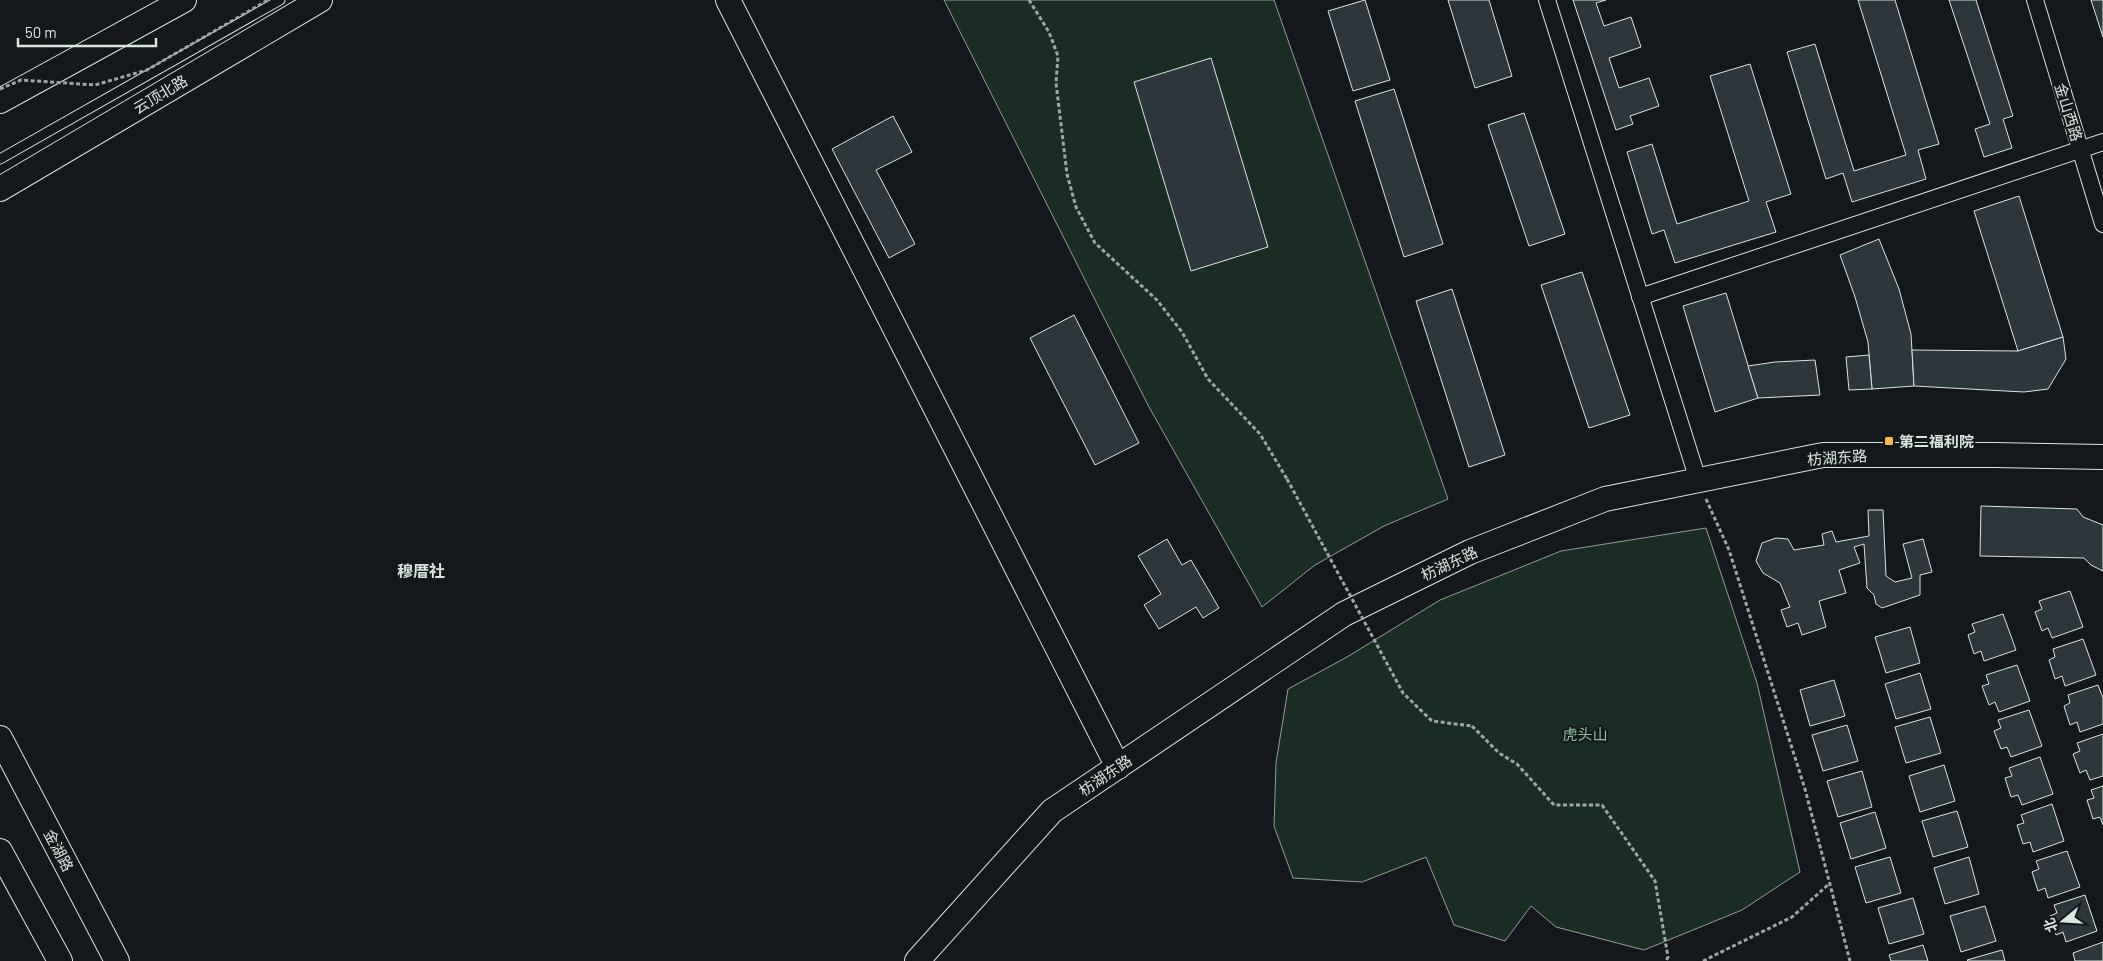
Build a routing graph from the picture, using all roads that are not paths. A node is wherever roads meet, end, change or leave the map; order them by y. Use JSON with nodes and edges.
{"nodes":[{"id":1,"x":184,"y":0,"type":"edge"},
{"id":2,"x":280,"y":0,"type":"edge"},
{"id":3,"x":320,"y":0,"type":"edge"},
{"id":4,"x":728,"y":0,"type":"edge"},
{"id":5,"x":1547,"y":0,"type":"edge"},
{"id":6,"x":2035,"y":0,"type":"edge"},
{"id":7,"x":0,"y":101,"type":"edge"},
{"id":8,"x":2103,"y":142,"type":"edge"},
{"id":9,"x":2080,"y":150,"type":"junction"},
{"id":10,"x":0,"y":159,"type":"edge"},
{"id":11,"x":0,"y":189,"type":"edge"},
{"id":12,"x":2103,"y":224,"type":"edge"},
{"id":13,"x":1640,"y":297,"type":"junction"},
{"id":14,"x":2103,"y":457,"type":"edge"},
{"id":15,"x":1698,"y":480,"type":"junction"},
{"id":16,"x":0,"y":738,"type":"edge"},
{"id":17,"x":1118,"y":767,"type":"junction"},
{"id":18,"x":0,"y":851,"type":"edge"},
{"id":19,"x":60,"y":961,"type":"edge"},
{"id":20,"x":117,"y":961,"type":"edge"},
{"id":21,"x":917,"y":961,"type":"edge"}],
"edges":[{"from":1,"to":7,"type":"street"},
{"from":2,"to":10,"type":"lane"},
{"from":3,"to":11,"type":"street","name":"云顶北路"},
{"from":4,"to":17,"type":"street"},
{"from":5,"to":13,"type":"street"},
{"from":6,"to":9,"type":"street","name":"金山西路"},
{"from":8,"to":9,"type":"street"},
{"from":9,"to":12,"type":"street","name":"金山西路"},
{"from":9,"to":13,"type":"street"},
{"from":13,"to":15,"type":"street"},
{"from":14,"to":15,"type":"street","name":"枋湖东路"},
{"from":15,"to":17,"type":"street","name":"枋湖东路"},
{"from":16,"to":20,"type":"street","name":"金湖路"},
{"from":17,"to":21,"type":"street","name":"枋湖东路"},
{"from":18,"to":19,"type":"street"}]}
